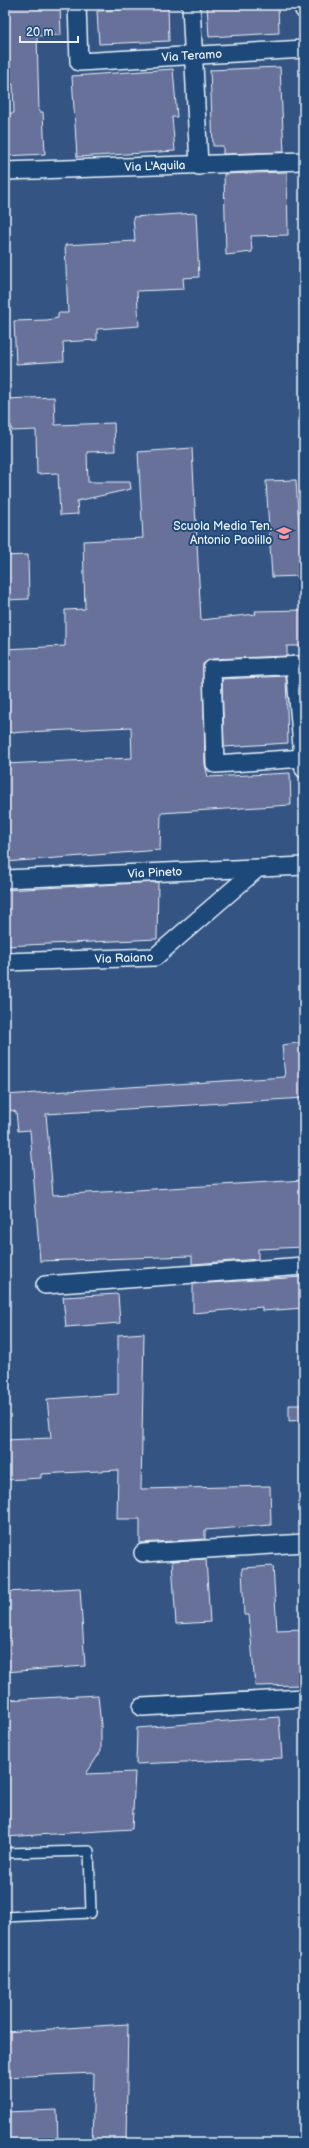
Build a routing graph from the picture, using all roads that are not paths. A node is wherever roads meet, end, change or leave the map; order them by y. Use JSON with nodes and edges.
{"nodes":[{"id":1,"x":77,"y":5,"type":"edge"},
{"id":2,"x":191,"y":5,"type":"edge"},
{"id":3,"x":304,"y":5,"type":"edge"},
{"id":4,"x":304,"y":10,"type":"edge"},
{"id":5,"x":304,"y":49,"type":"edge"},
{"id":6,"x":194,"y":55,"type":"junction"},
{"id":7,"x":304,"y":161,"type":"edge"},
{"id":8,"x":199,"y":166,"type":"junction"},
{"id":9,"x":5,"y":171,"type":"edge"},
{"id":10,"x":300,"y":665,"type":"edge"},
{"id":11,"x":304,"y":762,"type":"edge"},
{"id":12,"x":304,"y":866,"type":"edge"},
{"id":13,"x":258,"y":868,"type":"junction"},
{"id":14,"x":5,"y":879,"type":"edge"},
{"id":15,"x":5,"y":962,"type":"edge"},
{"id":16,"x":304,"y":1266,"type":"edge"},
{"id":17,"x":45,"y":1284,"type":"dead end"},
{"id":18,"x":304,"y":1543,"type":"edge"},
{"id":19,"x":143,"y":1553,"type":"dead end"},
{"id":20,"x":304,"y":1698,"type":"edge"},
{"id":21,"x":142,"y":1707,"type":"dead end"},
{"id":22,"x":5,"y":1853,"type":"edge"},
{"id":23,"x":5,"y":1917,"type":"edge"}],
"edges":[{"from":1,"to":6,"type":"street","name":"Via Teramo"},
{"from":2,"to":6,"type":"street"},
{"from":3,"to":4,"type":"street"},
{"from":5,"to":6,"type":"street","name":"Via Teramo"},
{"from":6,"to":8,"type":"street"},
{"from":7,"to":8,"type":"street","name":"Via L'Aquila"},
{"from":8,"to":9,"type":"street","name":"Via L'Aquila"},
{"from":10,"to":11,"type":"street"},
{"from":10,"to":11,"type":"street"},
{"from":12,"to":13,"type":"street","name":"Via Pineto"},
{"from":13,"to":14,"type":"street","name":"Via Pineto"},
{"from":13,"to":15,"type":"street","name":"Via Raiano"},
{"from":16,"to":17,"type":"street"},
{"from":18,"to":19,"type":"street"},
{"from":20,"to":21,"type":"street"},
{"from":22,"to":23,"type":"lane"}]}
